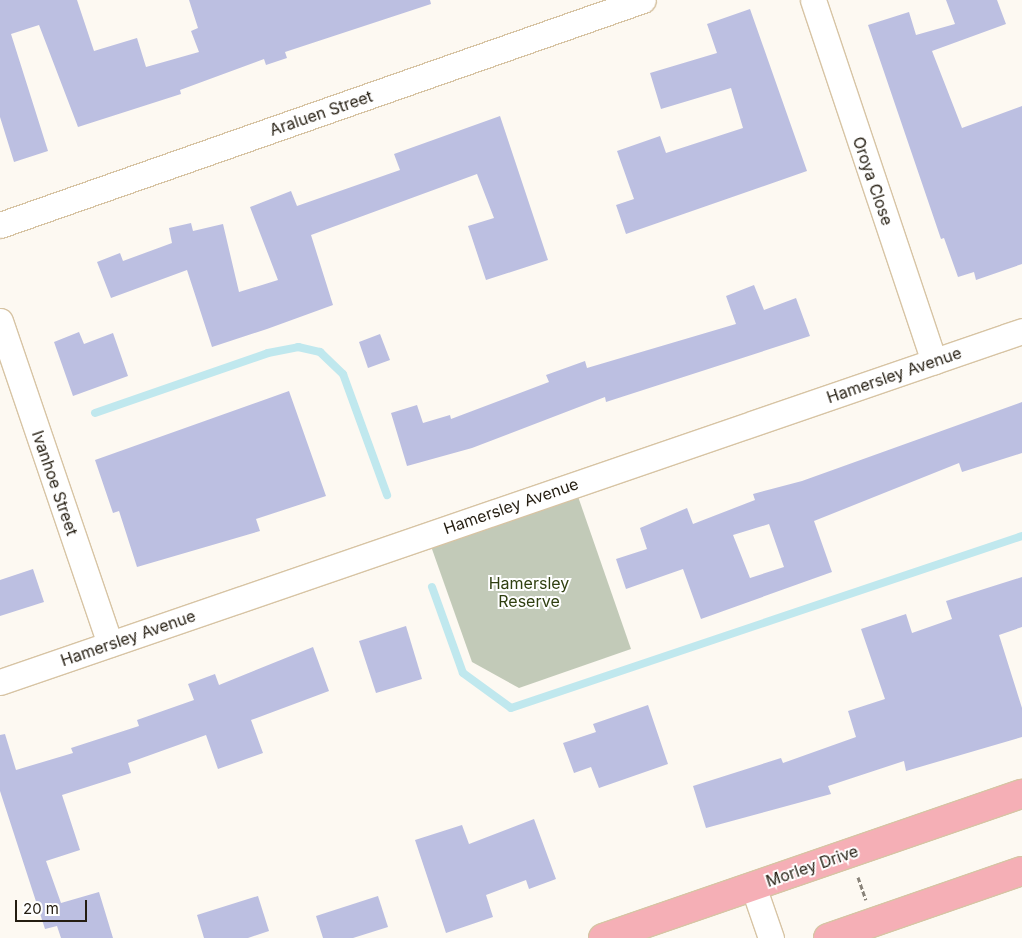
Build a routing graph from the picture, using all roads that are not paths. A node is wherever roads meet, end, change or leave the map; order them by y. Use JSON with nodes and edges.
{"nodes":[{"id":1,"x":642,"y":0,"type":"edge"},
{"id":2,"x":813,"y":0,"type":"edge"},
{"id":3,"x":0,"y":225,"type":"edge"},
{"id":4,"x":0,"y":321,"type":"edge"},
{"id":5,"x":1022,"y":331,"type":"edge"},
{"id":6,"x":934,"y":361,"type":"junction"},
{"id":7,"x":110,"y":644,"type":"junction"},
{"id":8,"x":0,"y":682,"type":"edge"},
{"id":9,"x":1022,"y":794,"type":"edge"},
{"id":10,"x":1022,"y":871,"type":"edge"},
{"id":11,"x":753,"y":886,"type":"junction"},
{"id":12,"x":603,"y":938,"type":"edge"},
{"id":13,"x":771,"y":938,"type":"edge"},
{"id":14,"x":828,"y":938,"type":"edge"}],
"edges":[{"from":1,"to":3,"type":"street","name":"Araluen Street"},
{"from":2,"to":6,"type":"street","name":"Oroya Close"},
{"from":4,"to":7,"type":"street","name":"Ivanhoe Street"},
{"from":5,"to":6,"type":"street","name":"Hamersley Avenue"},
{"from":6,"to":7,"type":"street","name":"Hamersley Avenue"},
{"from":7,"to":8,"type":"street","name":"Hamersley Avenue"},
{"from":9,"to":11,"type":"main road","name":"Morley Drive"},
{"from":10,"to":14,"type":"main road"},
{"from":11,"to":12,"type":"main road","name":"Morley Drive"},
{"from":11,"to":13,"type":"street"}]}
